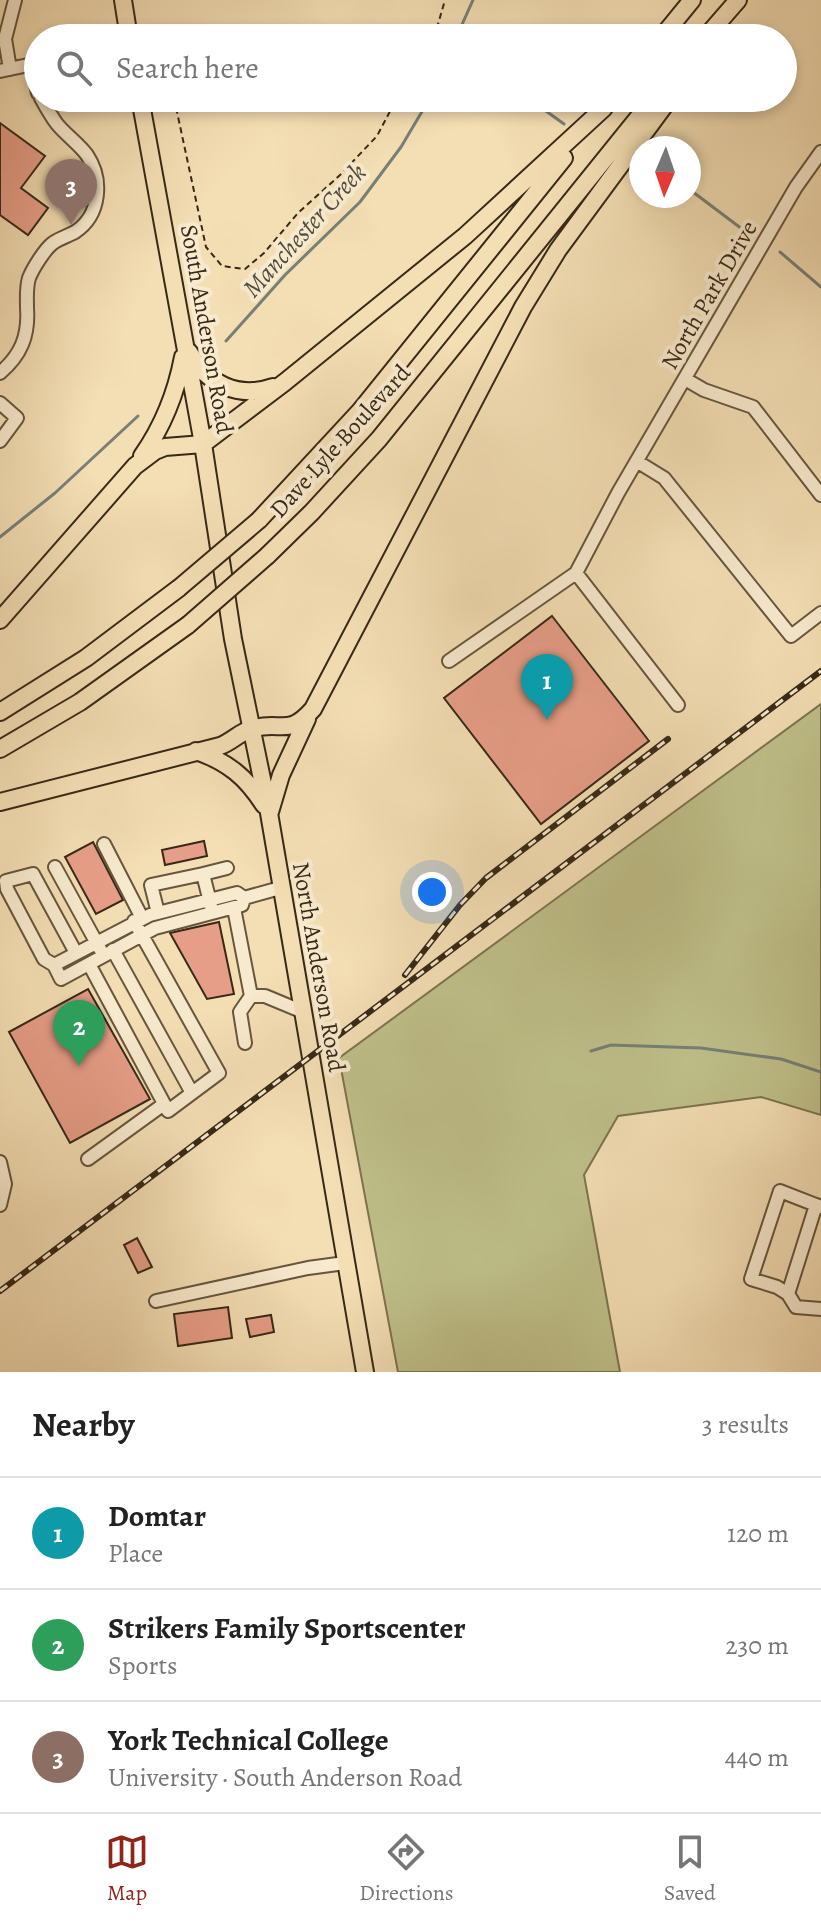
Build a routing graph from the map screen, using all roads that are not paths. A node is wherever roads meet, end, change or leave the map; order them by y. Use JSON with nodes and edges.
{"nodes":[{"id":1,"x":15,"y":0,"type":"edge"},
{"id":2,"x":123,"y":0,"type":"edge"},
{"id":3,"x":692,"y":0,"type":"edge"},
{"id":4,"x":739,"y":0,"type":"edge"},
{"id":5,"x":127,"y":24,"type":"edge"},
{"id":6,"x":672,"y":24,"type":"edge"},
{"id":7,"x":718,"y":24,"type":"edge"},
{"id":8,"x":723,"y":24,"type":"edge"},
{"id":9,"x":5,"y":70,"type":"edge"},
{"id":10,"x":50,"y":112,"type":"edge"},
{"id":11,"x":143,"y":112,"type":"edge"},
{"id":12,"x":598,"y":112,"type":"edge"},
{"id":13,"x":601,"y":112,"type":"edge"},
{"id":14,"x":643,"y":112,"type":"edge"},
{"id":15,"x":660,"y":112,"type":"edge"},
{"id":16,"x":821,"y":152,"type":"edge"},
{"id":17,"x":185,"y":344,"type":"junction"},
{"id":18,"x":0,"y":373,"type":"edge"},
{"id":19,"x":685,"y":379,"type":"junction"},
{"id":20,"x":285,"y":382,"type":"junction"},
{"id":21,"x":0,"y":403,"type":"edge"},
{"id":22,"x":0,"y":441,"type":"edge"},
{"id":23,"x":203,"y":444,"type":"junction"},
{"id":24,"x":638,"y":462,"type":"junction"},
{"id":25,"x":135,"y":466,"type":"junction"},
{"id":26,"x":821,"y":495,"type":"edge"},
{"id":27,"x":221,"y":570,"type":"joint"},
{"id":28,"x":576,"y":573,"type":"junction"},
{"id":29,"x":821,"y":613,"type":"edge"},
{"id":30,"x":0,"y":620,"type":"edge"},
{"id":31,"x":449,"y":661,"type":"dead end"},
{"id":32,"x":678,"y":705,"type":"dead end"},
{"id":33,"x":313,"y":709,"type":"junction"},
{"id":34,"x":0,"y":712,"type":"edge"},
{"id":35,"x":252,"y":728,"type":"junction"},
{"id":36,"x":0,"y":749,"type":"edge"},
{"id":37,"x":195,"y":751,"type":"junction"},
{"id":38,"x":0,"y":802,"type":"edge"},
{"id":39,"x":269,"y":813,"type":"junction"},
{"id":40,"x":104,"y":844,"type":"dead end"},
{"id":41,"x":55,"y":867,"type":"dead end"},
{"id":42,"x":227,"y":868,"type":"dead end"},
{"id":43,"x":203,"y":874,"type":"junction"},
{"id":44,"x":280,"y":888,"type":"junction"},
{"id":45,"x":244,"y":898,"type":"junction"},
{"id":46,"x":211,"y":906,"type":"junction"},
{"id":47,"x":234,"y":908,"type":"junction"},
{"id":48,"x":158,"y":913,"type":"junction"},
{"id":49,"x":138,"y":920,"type":"junction"},
{"id":50,"x":141,"y":935,"type":"junction"},
{"id":51,"x":96,"y":942,"type":"junction"},
{"id":52,"x":76,"y":953,"type":"junction"},
{"id":53,"x":108,"y":953,"type":"junction"},
{"id":54,"x":89,"y":964,"type":"junction"},
{"id":55,"x":54,"y":965,"type":"junction"},
{"id":56,"x":251,"y":996,"type":"junction"},
{"id":57,"x":301,"y":1011,"type":"junction"},
{"id":58,"x":245,"y":1043,"type":"dead end"},
{"id":59,"x":192,"y":1093,"type":"junction"},
{"id":60,"x":166,"y":1107,"type":"junction"},
{"id":61,"x":88,"y":1159,"type":"dead end"},
{"id":62,"x":0,"y":1162,"type":"edge"},
{"id":63,"x":0,"y":1205,"type":"edge"},
{"id":64,"x":819,"y":1206,"type":"edge"},
{"id":65,"x":345,"y":1263,"type":"junction"},
{"id":66,"x":788,"y":1294,"type":"junction"},
{"id":67,"x":156,"y":1301,"type":"dead end"},
{"id":68,"x":821,"y":1309,"type":"edge"},
{"id":69,"x":365,"y":1372,"type":"edge"}],
"edges":[{"from":1,"to":9,"type":"street"},
{"from":2,"to":5,"type":"main road"},
{"from":3,"to":6,"type":"main road"},
{"from":4,"to":7,"type":"main road"},
{"from":4,"to":8,"type":"main road"},
{"from":10,"to":18,"type":"street"},
{"from":11,"to":17,"type":"main road","name":"South Anderson Road"},
{"from":12,"to":20,"type":"main road"},
{"from":13,"to":34,"type":"main road","name":"Dave Lyle Boulevard","bridge":true},
{"from":14,"to":36,"type":"main road","name":"Dave Lyle Boulevard","bridge":true},
{"from":15,"to":33,"type":"main road"},
{"from":16,"to":19,"type":"street","name":"North Park Drive"},
{"from":17,"to":20,"type":"main road"},
{"from":17,"to":23,"type":"main road","name":"South Anderson Road"},
{"from":17,"to":25,"type":"main road"},
{"from":19,"to":24,"type":"street","name":"North Park Drive"},
{"from":19,"to":26,"type":"street"},
{"from":20,"to":23,"type":"main road"},
{"from":21,"to":22,"type":"street"},
{"from":23,"to":25,"type":"main road"},
{"from":23,"to":27,"type":"main road","name":"South Anderson Road"},
{"from":24,"to":28,"type":"street","name":"North Park Drive"},
{"from":24,"to":29,"type":"street"},
{"from":25,"to":30,"type":"main road"},
{"from":27,"to":35,"type":"main road","name":"North Anderson Road"},
{"from":28,"to":31,"type":"street"},
{"from":28,"to":32,"type":"street"},
{"from":33,"to":35,"type":"main road"},
{"from":33,"to":39,"type":"main road"},
{"from":35,"to":37,"type":"main road"},
{"from":35,"to":39,"type":"main road","name":"North Anderson Road"},
{"from":37,"to":38,"type":"main road"},
{"from":37,"to":39,"type":"main road"},
{"from":39,"to":44,"type":"main road","name":"North Anderson Road"},
{"from":40,"to":49,"type":"street"},
{"from":41,"to":51,"type":"street"},
{"from":42,"to":43,"type":"street"},
{"from":43,"to":46,"type":"street"},
{"from":43,"to":48,"type":"street"},
{"from":44,"to":45,"type":"street"},
{"from":44,"to":57,"type":"main road","name":"North Anderson Road"},
{"from":45,"to":46,"type":"street"},
{"from":45,"to":47,"type":"street"},
{"from":46,"to":47,"type":"street"},
{"from":46,"to":48,"type":"street"},
{"from":46,"to":50,"type":"street"},
{"from":47,"to":56,"type":"street"},
{"from":48,"to":49,"type":"street"},
{"from":49,"to":50,"type":"street"},
{"from":49,"to":51,"type":"street"},
{"from":50,"to":53,"type":"street"},
{"from":50,"to":59,"type":"street"},
{"from":51,"to":52,"type":"street"},
{"from":51,"to":53,"type":"street"},
{"from":52,"to":55,"type":"street"},
{"from":52,"to":55,"type":"street"},
{"from":53,"to":54,"type":"street"},
{"from":53,"to":59,"type":"street"},
{"from":54,"to":55,"type":"street"},
{"from":54,"to":60,"type":"street"},
{"from":56,"to":57,"type":"street"},
{"from":56,"to":58,"type":"street"},
{"from":57,"to":65,"type":"main road","name":"North Anderson Road"},
{"from":59,"to":60,"type":"street"},
{"from":60,"to":61,"type":"street"},
{"from":62,"to":63,"type":"street"},
{"from":64,"to":66,"type":"street"},
{"from":64,"to":66,"type":"street"},
{"from":65,"to":67,"type":"street"},
{"from":65,"to":69,"type":"main road","name":"North Anderson Road"},
{"from":66,"to":68,"type":"street"}]}
